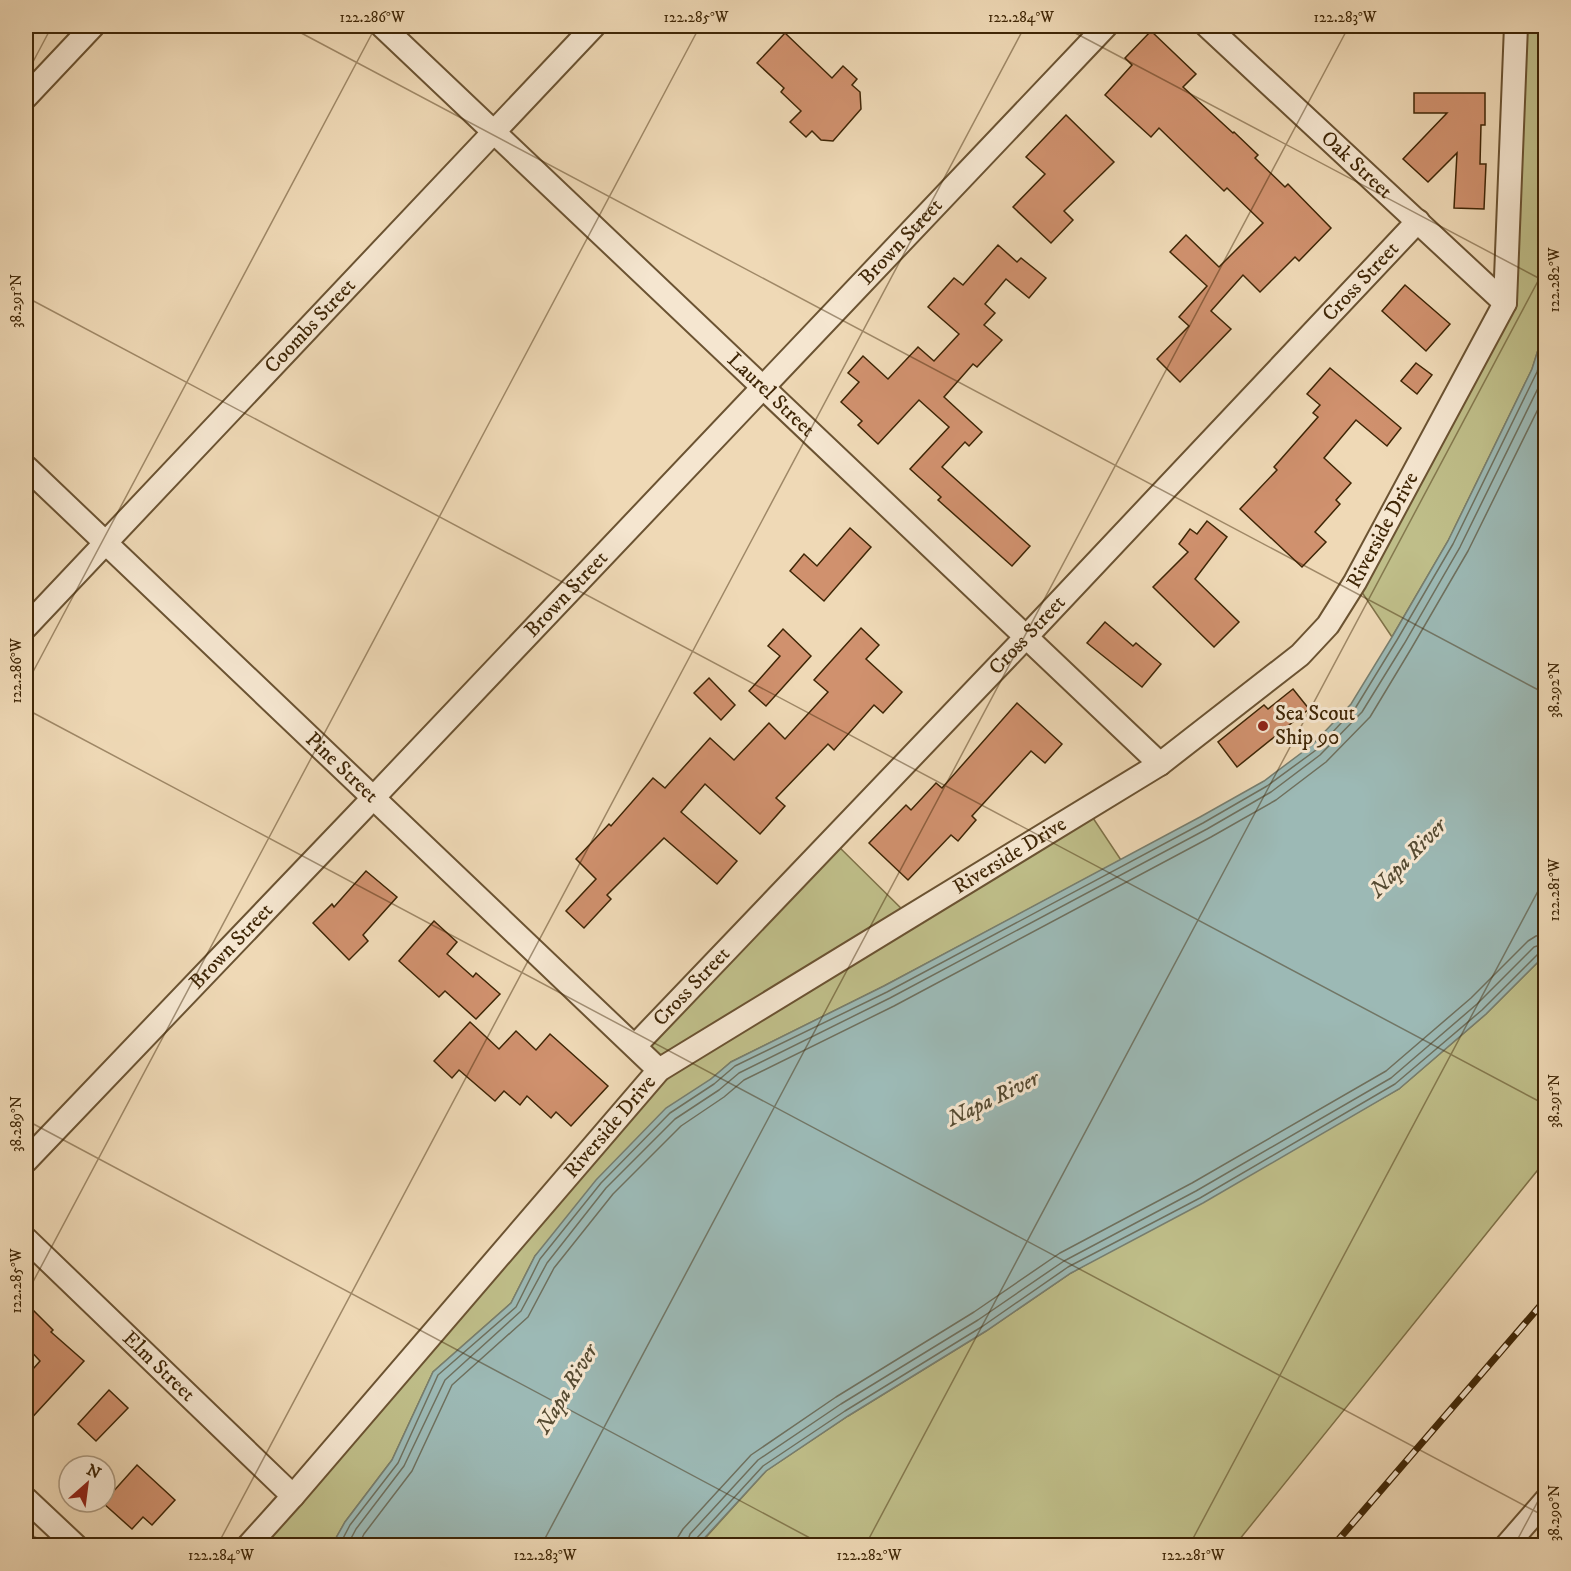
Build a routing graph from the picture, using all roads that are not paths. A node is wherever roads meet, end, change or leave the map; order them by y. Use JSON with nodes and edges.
{"nodes":[{"id":1,"x":93,"y":26,"type":"edge"},
{"id":2,"x":382,"y":26,"type":"edge"},
{"id":3,"x":594,"y":26,"type":"edge"},
{"id":4,"x":1106,"y":26,"type":"edge"},
{"id":5,"x":1208,"y":26,"type":"edge"},
{"id":6,"x":1516,"y":26,"type":"edge"},
{"id":7,"x":26,"y":97,"type":"edge"},
{"id":8,"x":495,"y":131,"type":"junction"},
{"id":9,"x":1418,"y":221,"type":"junction"},
{"id":10,"x":1505,"y":303,"type":"junction"},
{"id":11,"x":763,"y":386,"type":"junction"},
{"id":12,"x":26,"y":466,"type":"edge"},
{"id":13,"x":106,"y":543,"type":"junction"},
{"id":14,"x":26,"y":627,"type":"edge"},
{"id":15,"x":1026,"y":637,"type":"junction"},
{"id":16,"x":1160,"y":764,"type":"junction"},
{"id":17,"x":374,"y":798,"type":"junction"},
{"id":18,"x":635,"y":1046,"type":"junction"},
{"id":19,"x":659,"y":1070,"type":"junction"},
{"id":20,"x":26,"y":1161,"type":"edge"},
{"id":21,"x":26,"y":1239,"type":"edge"},
{"id":22,"x":293,"y":1496,"type":"junction"},
{"id":23,"x":26,"y":1499,"type":"edge"},
{"id":24,"x":1545,"y":1500,"type":"edge"},
{"id":25,"x":76,"y":1545,"type":"edge"},
{"id":26,"x":248,"y":1545,"type":"edge"},
{"id":27,"x":1506,"y":1545,"type":"edge"}],
"edges":[{"from":1,"to":7,"type":"street"},
{"from":2,"to":8,"type":"street","name":"Laurel Street"},
{"from":3,"to":8,"type":"street","name":"Coombs Street"},
{"from":4,"to":11,"type":"street","name":"Brown Street"},
{"from":5,"to":9,"type":"street","name":"Oak Street"},
{"from":6,"to":10,"type":"street","name":"Riverside Drive"},
{"from":8,"to":11,"type":"street","name":"Laurel Street"},
{"from":8,"to":13,"type":"street","name":"Coombs Street"},
{"from":9,"to":10,"type":"street","name":"Oak Street"},
{"from":9,"to":15,"type":"street","name":"Cross Street"},
{"from":10,"to":16,"type":"street","name":"Riverside Drive"},
{"from":11,"to":15,"type":"street","name":"Laurel Street"},
{"from":11,"to":17,"type":"street","name":"Brown Street"},
{"from":12,"to":13,"type":"street","name":"Pine Street"},
{"from":13,"to":14,"type":"street","name":"Coombs Street"},
{"from":13,"to":17,"type":"street","name":"Pine Street"},
{"from":15,"to":16,"type":"street","name":"Laurel Street"},
{"from":15,"to":18,"type":"street","name":"Cross Street"},
{"from":16,"to":19,"type":"street","name":"Riverside Drive"},
{"from":17,"to":18,"type":"street","name":"Pine Street"},
{"from":17,"to":20,"type":"street","name":"Brown Street"},
{"from":18,"to":19,"type":"street","name":"Pine Street"},
{"from":19,"to":22,"type":"street","name":"Riverside Drive"},
{"from":21,"to":22,"type":"street","name":"Elm Street"},
{"from":22,"to":26,"type":"street","name":"Riverside Drive"},
{"from":23,"to":25,"type":"street"},
{"from":24,"to":27,"type":"street"}]}
